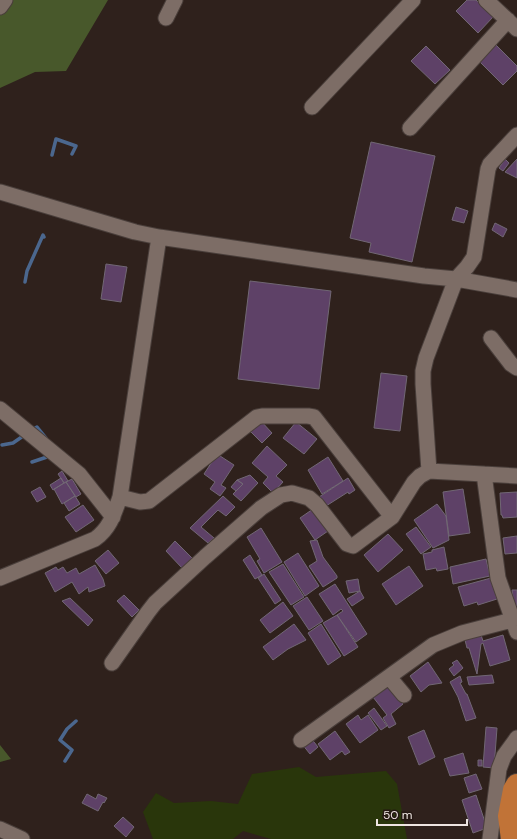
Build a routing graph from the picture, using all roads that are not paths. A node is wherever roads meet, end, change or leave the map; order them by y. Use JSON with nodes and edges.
{"nodes":[{"id":1,"x":5,"y":0,"type":"edge"},
{"id":2,"x":175,"y":0,"type":"edge"},
{"id":3,"x":413,"y":0,"type":"edge"},
{"id":4,"x":486,"y":0,"type":"edge"},
{"id":5,"x":0,"y":7,"type":"edge"},
{"id":6,"x":166,"y":18,"type":"dead end"},
{"id":7,"x":512,"y":24,"type":"edge"},
{"id":8,"x":312,"y":107,"type":"dead end"},
{"id":9,"x":410,"y":128,"type":"dead end"},
{"id":10,"x":517,"y":135,"type":"edge"},
{"id":11,"x":0,"y":192,"type":"edge"},
{"id":12,"x":159,"y":237,"type":"junction"},
{"id":13,"x":456,"y":279,"type":"junction"},
{"id":14,"x":517,"y":290,"type":"edge"},
{"id":15,"x":491,"y":338,"type":"dead end"},
{"id":16,"x":517,"y":368,"type":"edge"},
{"id":17,"x":0,"y":409,"type":"edge"},
{"id":18,"x":429,"y":471,"type":"junction"},
{"id":19,"x":484,"y":474,"type":"junction"},
{"id":20,"x":517,"y":476,"type":"edge"},
{"id":21,"x":120,"y":497,"type":"junction"},
{"id":22,"x":113,"y":517,"type":"junction"},
{"id":23,"x":392,"y":517,"type":"junction"},
{"id":24,"x":0,"y":578,"type":"edge"},
{"id":25,"x":515,"y":626,"type":"edge"},
{"id":26,"x":112,"y":663,"type":"dead end"},
{"id":27,"x":389,"y":677,"type":"junction"},
{"id":28,"x":404,"y":696,"type":"dead end"},
{"id":29,"x":517,"y":738,"type":"edge"},
{"id":30,"x":301,"y":740,"type":"dead end"},
{"id":31,"x":517,"y":785,"type":"edge"},
{"id":32,"x":0,"y":829,"type":"edge"},
{"id":33,"x":22,"y":839,"type":"edge"},
{"id":34,"x":490,"y":839,"type":"edge"},
{"id":35,"x":512,"y":839,"type":"edge"}],
"edges":[{"from":1,"to":5,"type":"street"},
{"from":2,"to":6,"type":"street"},
{"from":3,"to":8,"type":"street"},
{"from":4,"to":7,"type":"street"},
{"from":7,"to":9,"type":"street"},
{"from":10,"to":13,"type":"street"},
{"from":11,"to":12,"type":"street"},
{"from":12,"to":13,"type":"street"},
{"from":12,"to":21,"type":"street"},
{"from":13,"to":14,"type":"street"},
{"from":13,"to":18,"type":"street"},
{"from":15,"to":16,"type":"street"},
{"from":17,"to":22,"type":"street"},
{"from":18,"to":19,"type":"street"},
{"from":18,"to":23,"type":"street"},
{"from":19,"to":20,"type":"street"},
{"from":19,"to":25,"type":"street"},
{"from":21,"to":22,"type":"street"},
{"from":21,"to":23,"type":"street"},
{"from":22,"to":24,"type":"street"},
{"from":23,"to":26,"type":"street"},
{"from":25,"to":27,"type":"street"},
{"from":27,"to":28,"type":"street"},
{"from":27,"to":30,"type":"street"},
{"from":29,"to":34,"type":"street"},
{"from":31,"to":35,"type":"highway"},
{"from":32,"to":33,"type":"street"}]}
